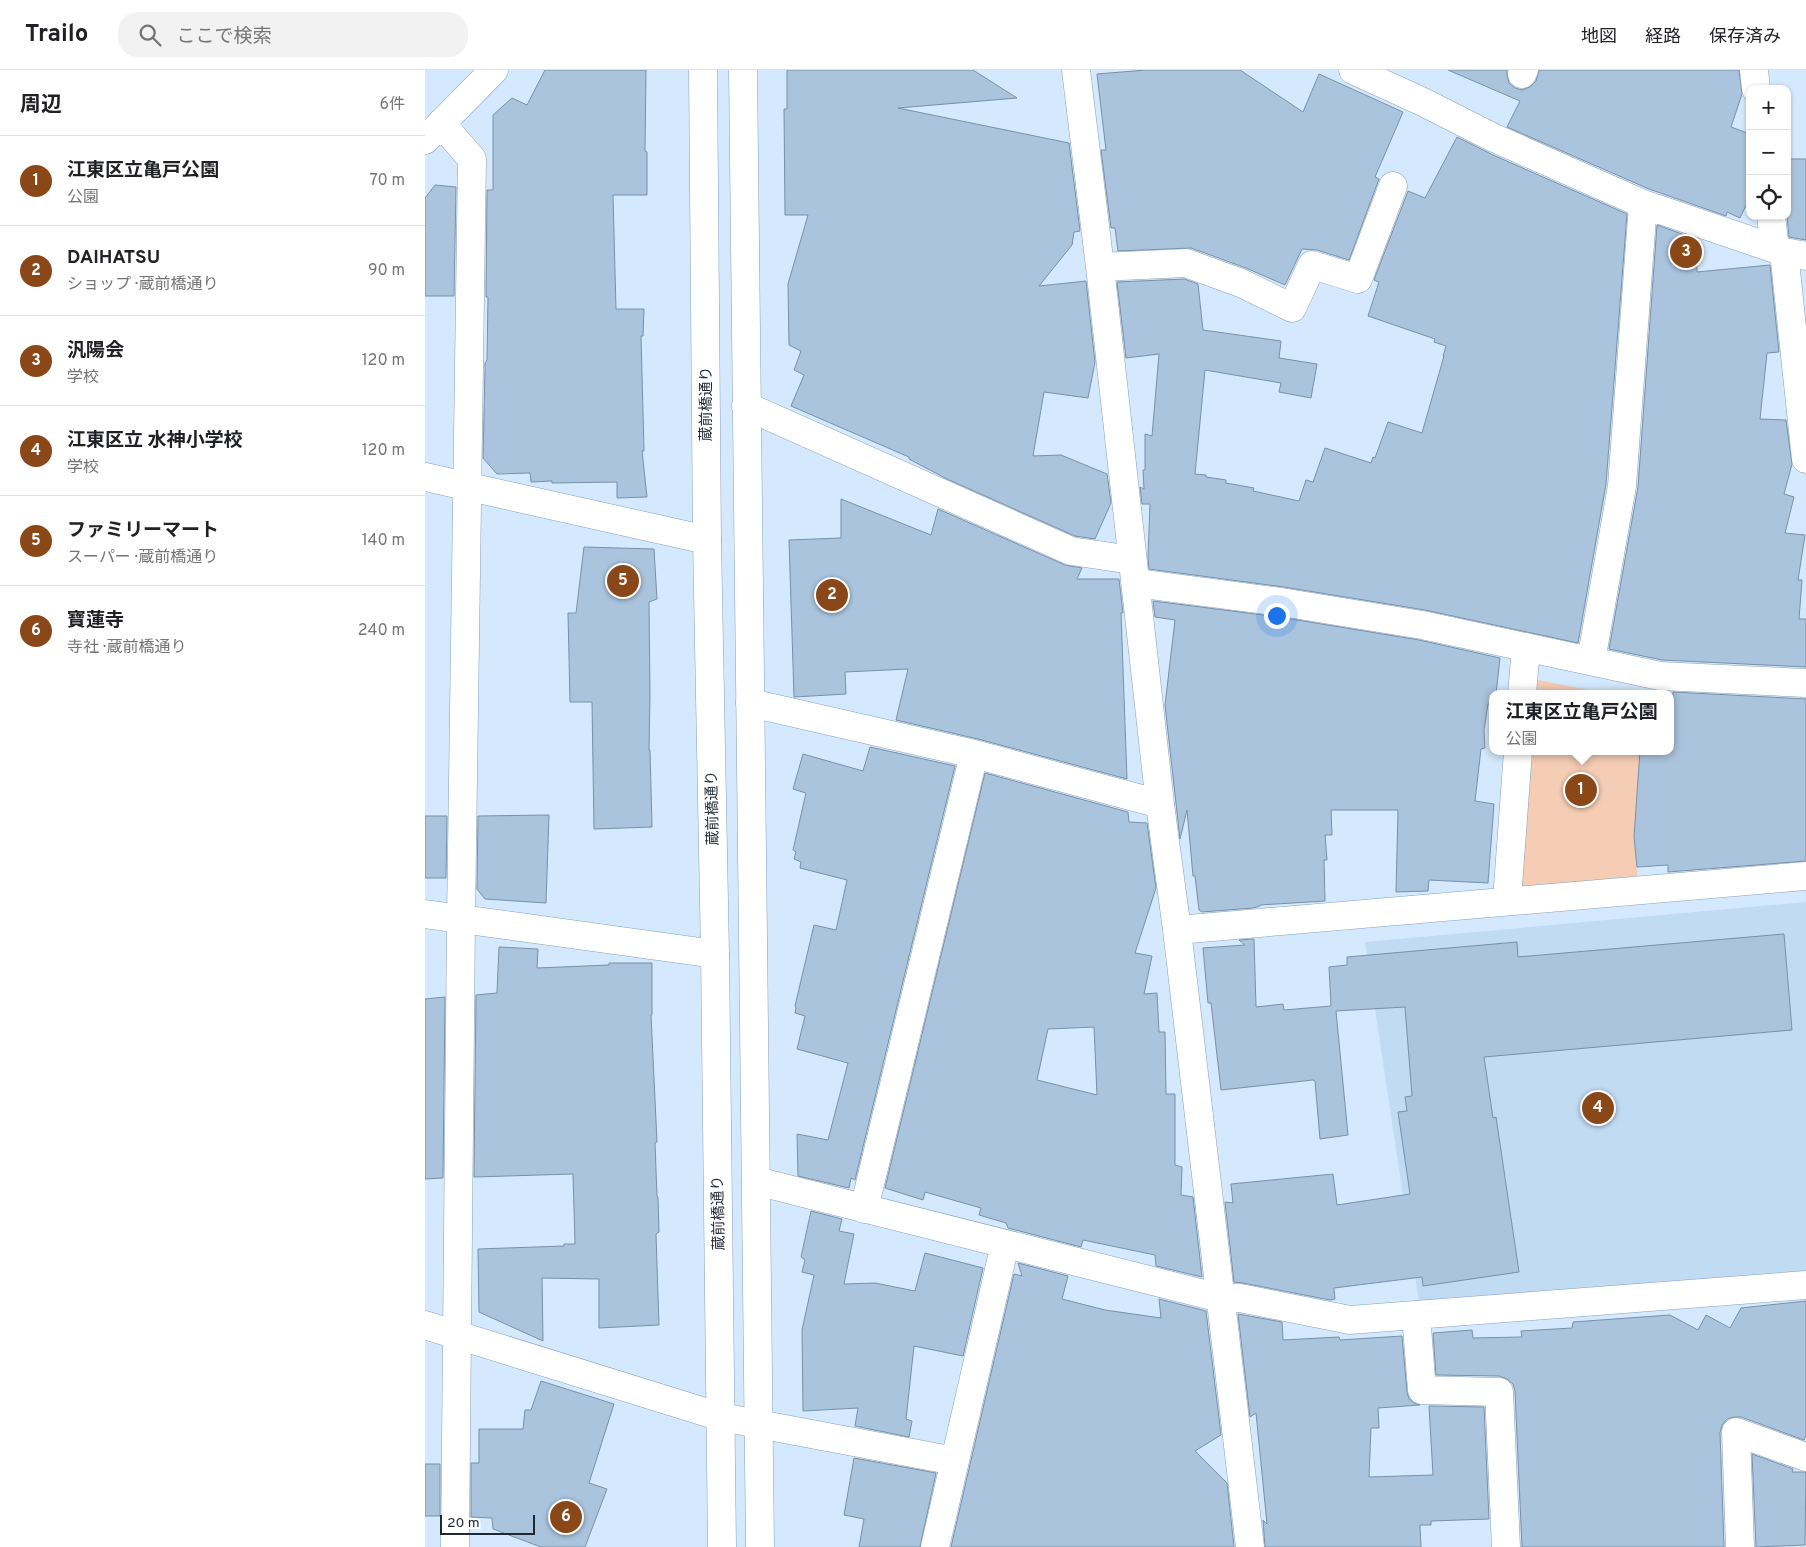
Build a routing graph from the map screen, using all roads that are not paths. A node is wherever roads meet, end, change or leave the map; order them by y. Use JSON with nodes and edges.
{"nodes":[{"id":1,"x":494,"y":70,"type":"edge"},
{"id":2,"x":703,"y":70,"type":"edge"},
{"id":3,"x":743,"y":70,"type":"edge"},
{"id":4,"x":1076,"y":70,"type":"edge"},
{"id":5,"x":1353,"y":70,"type":"edge"},
{"id":6,"x":1754,"y":70,"type":"edge"},
{"id":7,"x":1756,"y":85,"type":"edge"},
{"id":8,"x":433,"y":132,"type":"edge"},
{"id":9,"x":1393,"y":186,"type":"dead end"},
{"id":10,"x":1643,"y":204,"type":"junction"},
{"id":11,"x":1773,"y":220,"type":"edge"},
{"id":12,"x":1788,"y":252,"type":"edge"},
{"id":13,"x":1100,"y":267,"type":"junction"},
{"id":14,"x":746,"y":406,"type":"junction"},
{"id":15,"x":1806,"y":459,"type":"edge"},
{"id":16,"x":425,"y":478,"type":"edge"},
{"id":17,"x":467,"y":487,"type":"junction"},
{"id":18,"x":707,"y":540,"type":"junction"},
{"id":19,"x":1134,"y":572,"type":"junction"},
{"id":20,"x":1525,"y":647,"type":"junction"},
{"id":21,"x":1591,"y":662,"type":"junction"},
{"id":22,"x":1806,"y":683,"type":"edge"},
{"id":23,"x":1522,"y":690,"type":"edge"},
{"id":24,"x":750,"y":703,"type":"junction"},
{"id":25,"x":974,"y":754,"type":"junction"},
{"id":26,"x":1518,"y":755,"type":"edge"},
{"id":27,"x":1160,"y":804,"type":"junction"},
{"id":28,"x":1806,"y":876,"type":"edge"},
{"id":29,"x":1507,"y":900,"type":"junction"},
{"id":30,"x":425,"y":914,"type":"edge"},
{"id":31,"x":461,"y":919,"type":"junction"},
{"id":32,"x":1177,"y":930,"type":"junction"},
{"id":33,"x":715,"y":954,"type":"junction"},
{"id":34,"x":756,"y":1181,"type":"junction"},
{"id":35,"x":864,"y":1209,"type":"junction"},
{"id":36,"x":1005,"y":1244,"type":"junction"},
{"id":37,"x":1806,"y":1285,"type":"edge"},
{"id":38,"x":1220,"y":1298,"type":"junction"},
{"id":39,"x":1416,"y":1315,"type":"junction"},
{"id":40,"x":425,"y":1325,"type":"edge"},
{"id":41,"x":458,"y":1335,"type":"junction"},
{"id":42,"x":721,"y":1417,"type":"junction"},
{"id":43,"x":759,"y":1424,"type":"junction"},
{"id":44,"x":1806,"y":1457,"type":"edge"},
{"id":45,"x":955,"y":1461,"type":"junction"},
{"id":46,"x":455,"y":1547,"type":"edge"},
{"id":47,"x":721,"y":1547,"type":"edge"},
{"id":48,"x":760,"y":1547,"type":"edge"},
{"id":49,"x":935,"y":1547,"type":"edge"},
{"id":50,"x":1250,"y":1547,"type":"edge"},
{"id":51,"x":1506,"y":1547,"type":"edge"},
{"id":52,"x":1740,"y":1547,"type":"edge"}],
"edges":[{"from":1,"to":8,"type":"street"},
{"from":2,"to":18,"type":"street","name":"蔵前橋通り"},
{"from":3,"to":14,"type":"street"},
{"from":4,"to":13,"type":"street"},
{"from":5,"to":10,"type":"street"},
{"from":6,"to":7,"type":"street"},
{"from":8,"to":17,"type":"street"},
{"from":9,"to":13,"type":"street"},
{"from":10,"to":12,"type":"street"},
{"from":10,"to":21,"type":"street"},
{"from":11,"to":12,"type":"street"},
{"from":12,"to":15,"type":"street"},
{"from":13,"to":19,"type":"street"},
{"from":14,"to":19,"type":"street"},
{"from":14,"to":24,"type":"street"},
{"from":16,"to":17,"type":"street"},
{"from":17,"to":18,"type":"street"},
{"from":17,"to":31,"type":"street"},
{"from":18,"to":33,"type":"street","name":"蔵前橋通り"},
{"from":19,"to":20,"type":"street"},
{"from":19,"to":27,"type":"street"},
{"from":20,"to":21,"type":"street"},
{"from":20,"to":23,"type":"street"},
{"from":21,"to":22,"type":"street"},
{"from":24,"to":25,"type":"street"},
{"from":24,"to":34,"type":"street"},
{"from":25,"to":27,"type":"street"},
{"from":25,"to":35,"type":"street"},
{"from":26,"to":29,"type":"street"},
{"from":27,"to":32,"type":"street"},
{"from":28,"to":29,"type":"street"},
{"from":29,"to":32,"type":"street"},
{"from":30,"to":31,"type":"street"},
{"from":31,"to":33,"type":"street"},
{"from":31,"to":41,"type":"street"},
{"from":32,"to":38,"type":"street"},
{"from":33,"to":42,"type":"street","name":"蔵前橋通り"},
{"from":34,"to":35,"type":"street"},
{"from":34,"to":43,"type":"street"},
{"from":35,"to":36,"type":"street"},
{"from":36,"to":38,"type":"street"},
{"from":36,"to":45,"type":"street"},
{"from":37,"to":39,"type":"street"},
{"from":38,"to":39,"type":"street"},
{"from":38,"to":50,"type":"street"},
{"from":39,"to":51,"type":"street"},
{"from":40,"to":41,"type":"street"},
{"from":41,"to":42,"type":"street"},
{"from":41,"to":46,"type":"street"},
{"from":42,"to":43,"type":"street"},
{"from":42,"to":47,"type":"street","name":"蔵前橋通り"},
{"from":43,"to":45,"type":"street"},
{"from":43,"to":48,"type":"street"},
{"from":44,"to":52,"type":"street"},
{"from":45,"to":49,"type":"street"}]}
